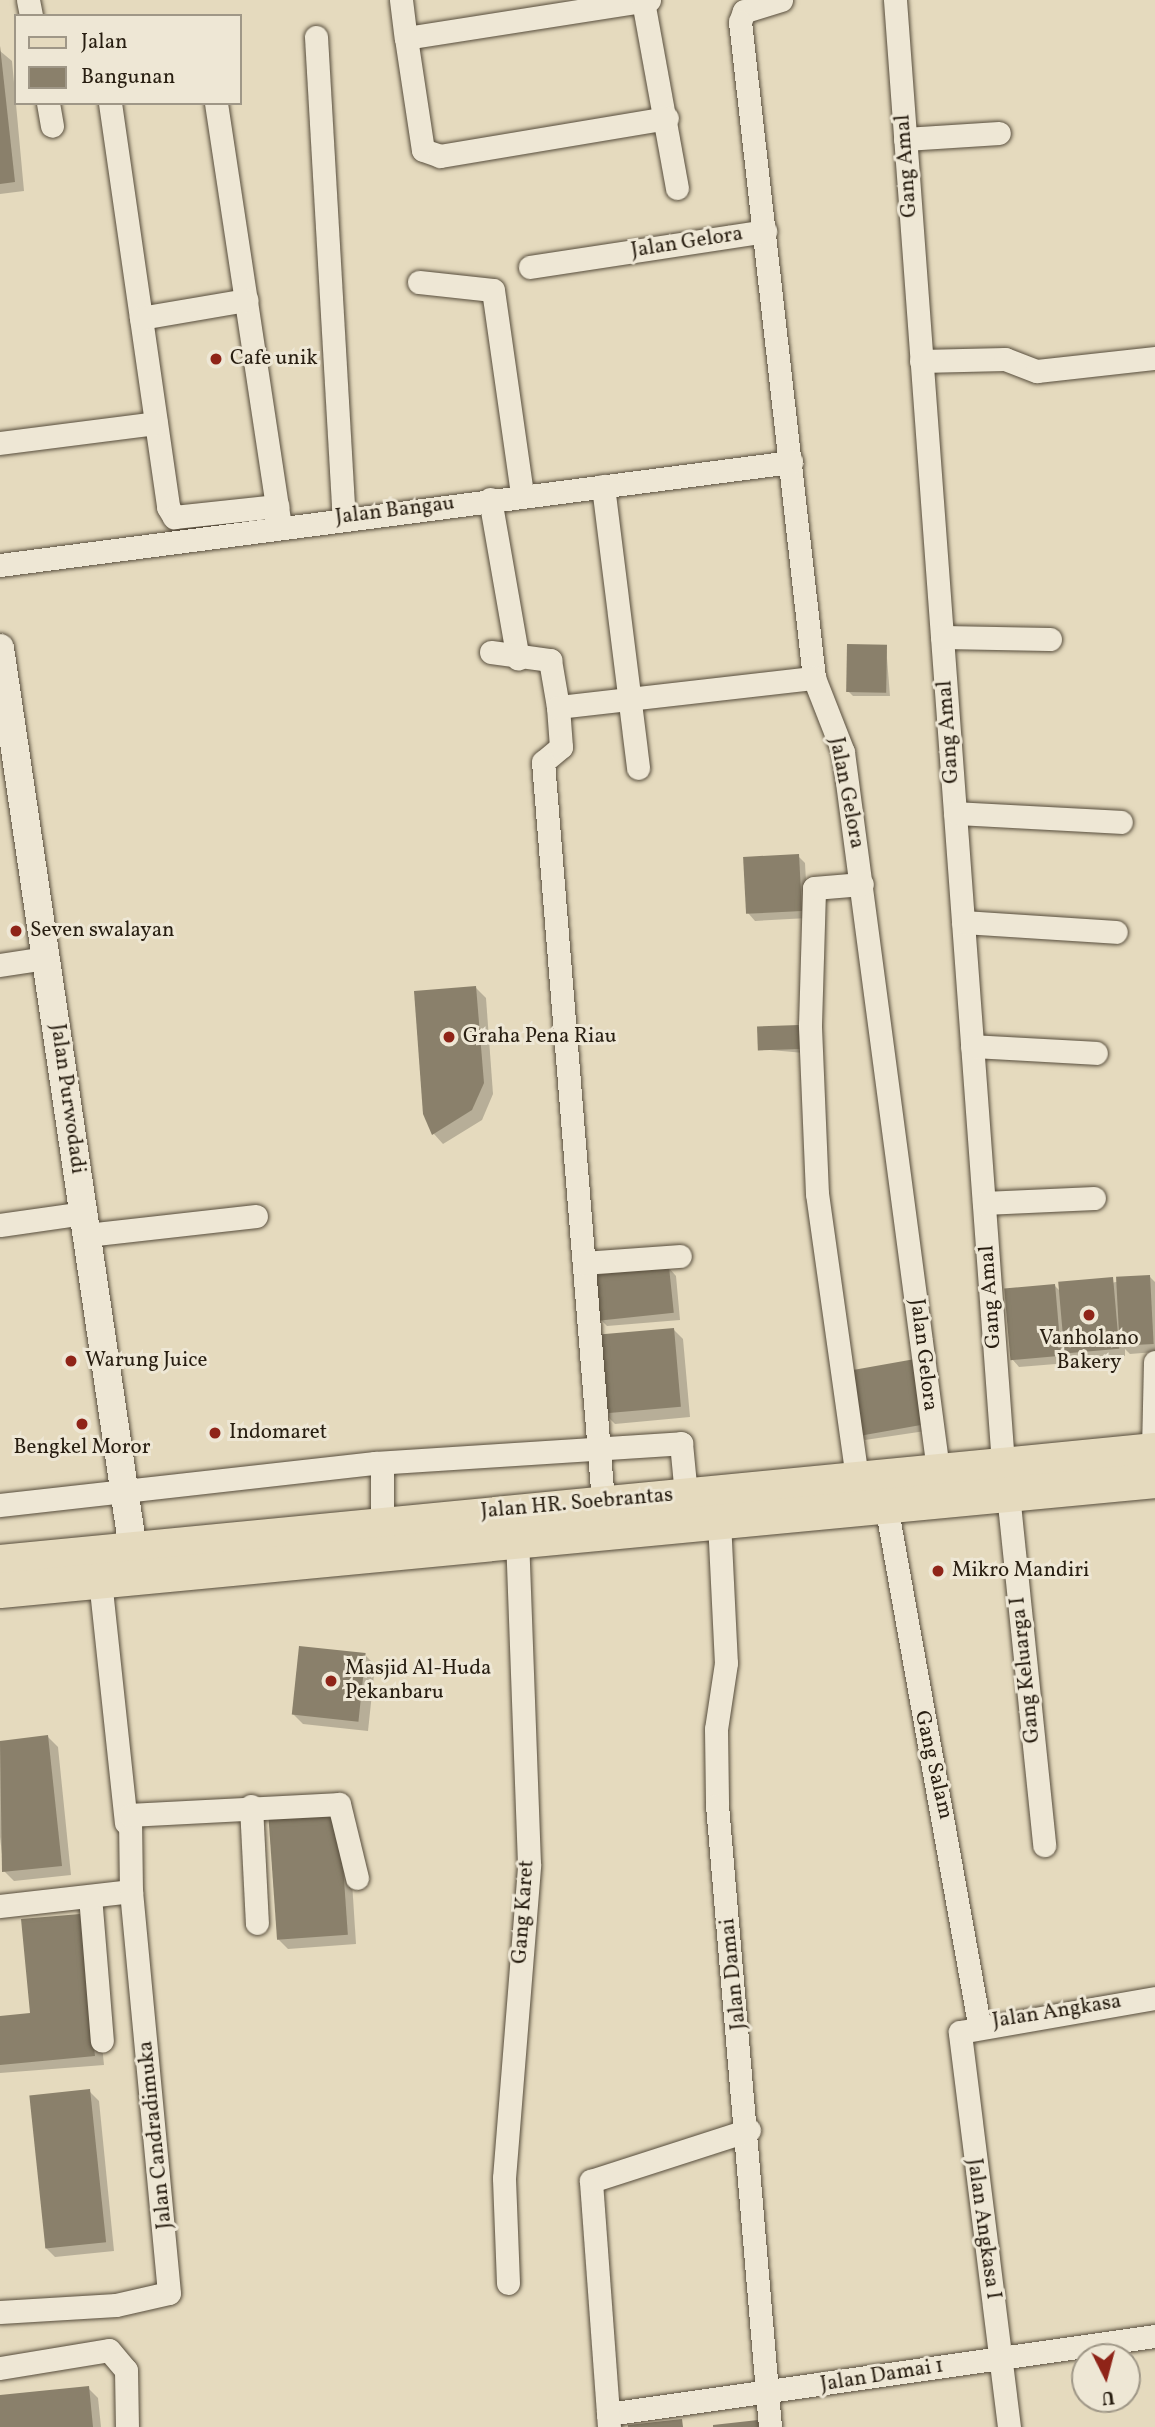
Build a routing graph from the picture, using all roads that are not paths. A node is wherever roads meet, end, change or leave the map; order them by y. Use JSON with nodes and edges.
{"nodes":[{"id":1,"x":401,"y":0,"type":"edge"},
{"id":2,"x":781,"y":0,"type":"edge"},
{"id":3,"x":895,"y":0,"type":"edge"},
{"id":4,"x":646,"y":1,"type":"edge"},
{"id":5,"x":316,"y":37,"type":"dead end"},
{"id":6,"x":406,"y":38,"type":"junction"},
{"id":7,"x":48,"y":105,"type":"edge"},
{"id":8,"x":110,"y":105,"type":"edge"},
{"id":9,"x":216,"y":105,"type":"edge"},
{"id":10,"x":667,"y":118,"type":"junction"},
{"id":11,"x":52,"y":126,"type":"dead end"},
{"id":12,"x":999,"y":133,"type":"dead end"},
{"id":13,"x":905,"y":139,"type":"junction"},
{"id":14,"x":677,"y":188,"type":"dead end"},
{"id":15,"x":765,"y":230,"type":"junction"},
{"id":16,"x":530,"y":267,"type":"dead end"},
{"id":17,"x":419,"y":282,"type":"dead end"},
{"id":18,"x":246,"y":300,"type":"junction"},
{"id":19,"x":141,"y":318,"type":"junction"},
{"id":20,"x":1155,"y":358,"type":"edge"},
{"id":21,"x":922,"y":361,"type":"junction"},
{"id":22,"x":156,"y":423,"type":"junction"},
{"id":23,"x":0,"y":443,"type":"edge"},
{"id":24,"x":792,"y":462,"type":"junction"},
{"id":25,"x":603,"y":486,"type":"junction"},
{"id":26,"x":522,"y":495,"type":"junction"},
{"id":27,"x":491,"y":499,"type":"junction"},
{"id":28,"x":279,"y":516,"type":"junction"},
{"id":29,"x":344,"y":518,"type":"junction"},
{"id":30,"x":0,"y":565,"type":"edge"},
{"id":31,"x":942,"y":637,"type":"junction"},
{"id":32,"x":1050,"y":639,"type":"dead end"},
{"id":33,"x":0,"y":648,"type":"edge"},
{"id":34,"x":491,"y":652,"type":"dead end"},
{"id":35,"x":518,"y":659,"type":"junction"},
{"id":36,"x":814,"y":678,"type":"junction"},
{"id":37,"x":631,"y":700,"type":"junction"},
{"id":38,"x":558,"y":706,"type":"junction"},
{"id":39,"x":638,"y":768,"type":"dead end"},
{"id":40,"x":955,"y":813,"type":"junction"},
{"id":41,"x":1121,"y":822,"type":"dead end"},
{"id":42,"x":862,"y":884,"type":"junction"},
{"id":43,"x":963,"y":922,"type":"junction"},
{"id":44,"x":1116,"y":932,"type":"dead end"},
{"id":45,"x":46,"y":958,"type":"junction"},
{"id":46,"x":0,"y":965,"type":"edge"},
{"id":47,"x":972,"y":1046,"type":"junction"},
{"id":48,"x":1096,"y":1053,"type":"dead end"},
{"id":49,"x":1094,"y":1198,"type":"dead end"},
{"id":50,"x":984,"y":1203,"type":"junction"},
{"id":51,"x":256,"y":1216,"type":"dead end"},
{"id":52,"x":85,"y":1224,"type":"junction"},
{"id":53,"x":0,"y":1225,"type":"edge"},
{"id":54,"x":680,"y":1256,"type":"dead end"},
{"id":55,"x":584,"y":1263,"type":"junction"},
{"id":56,"x":1155,"y":1362,"type":"edge"},
{"id":57,"x":598,"y":1451,"type":"junction"},
{"id":58,"x":1154,"y":1460,"type":"edge"},
{"id":59,"x":382,"y":1464,"type":"junction"},
{"id":60,"x":938,"y":1470,"type":"junction"},
{"id":61,"x":857,"y":1478,"type":"junction"},
{"id":62,"x":1006,"y":1479,"type":"junction"},
{"id":63,"x":125,"y":1493,"type":"junction"},
{"id":64,"x":686,"y":1495,"type":"junction"},
{"id":65,"x":603,"y":1502,"type":"junction"},
{"id":66,"x":0,"y":1505,"type":"edge"},
{"id":67,"x":886,"y":1505,"type":"junction"},
{"id":68,"x":719,"y":1521,"type":"junction"},
{"id":69,"x":382,"y":1524,"type":"junction"},
{"id":70,"x":517,"y":1541,"type":"junction"},
{"id":71,"x":133,"y":1550,"type":"junction"},
{"id":72,"x":0,"y":1562,"type":"edge"},
{"id":73,"x":100,"y":1580,"type":"junction"},
{"id":74,"x":0,"y":1590,"type":"edge"},
{"id":75,"x":251,"y":1806,"type":"junction"},
{"id":76,"x":132,"y":1818,"type":"junction"},
{"id":77,"x":1044,"y":1845,"type":"dead end"},
{"id":78,"x":357,"y":1878,"type":"dead end"},
{"id":79,"x":131,"y":1891,"type":"junction"},
{"id":80,"x":90,"y":1896,"type":"junction"},
{"id":81,"x":0,"y":1906,"type":"edge"},
{"id":82,"x":257,"y":1923,"type":"dead end"},
{"id":83,"x":1155,"y":1998,"type":"edge"},
{"id":84,"x":970,"y":2028,"type":"junction"},
{"id":85,"x":102,"y":2041,"type":"dead end"},
{"id":86,"x":749,"y":2130,"type":"junction"},
{"id":87,"x":508,"y":2283,"type":"dead end"},
{"id":88,"x":0,"y":2312,"type":"edge"},
{"id":89,"x":1155,"y":2336,"type":"edge"},
{"id":90,"x":1000,"y":2357,"type":"junction"},
{"id":91,"x":0,"y":2368,"type":"edge"},
{"id":92,"x":765,"y":2395,"type":"junction"},
{"id":93,"x":609,"y":2421,"type":"edge"},
{"id":94,"x":127,"y":2427,"type":"edge"},
{"id":95,"x":771,"y":2427,"type":"edge"},
{"id":96,"x":1009,"y":2427,"type":"edge"}],
"edges":[{"from":1,"to":6,"type":"street"},
{"from":2,"to":15,"type":"street"},
{"from":3,"to":13,"type":"street","name":"Gang Amal"},
{"from":4,"to":6,"type":"street"},
{"from":4,"to":10,"type":"street"},
{"from":5,"to":29,"type":"street"},
{"from":6,"to":10,"type":"street"},
{"from":7,"to":11,"type":"street"},
{"from":8,"to":19,"type":"street"},
{"from":9,"to":18,"type":"street"},
{"from":10,"to":14,"type":"street"},
{"from":12,"to":13,"type":"street"},
{"from":13,"to":21,"type":"street","name":"Gang Amal"},
{"from":15,"to":16,"type":"street","name":"Jalan Gelora"},
{"from":15,"to":24,"type":"street","name":"Jalan Gelora"},
{"from":17,"to":26,"type":"street"},
{"from":18,"to":19,"type":"street"},
{"from":18,"to":28,"type":"street"},
{"from":19,"to":22,"type":"street"},
{"from":20,"to":21,"type":"street"},
{"from":21,"to":31,"type":"street","name":"Gang Amal"},
{"from":22,"to":23,"type":"street"},
{"from":22,"to":28,"type":"street"},
{"from":24,"to":25,"type":"street","name":"Jalan Bangau"},
{"from":24,"to":36,"type":"street","name":"Jalan Gelora"},
{"from":25,"to":26,"type":"street","name":"Jalan Bangau"},
{"from":25,"to":37,"type":"street"},
{"from":26,"to":27,"type":"street","name":"Jalan Bangau"},
{"from":27,"to":29,"type":"street","name":"Jalan Bangau"},
{"from":27,"to":35,"type":"street"},
{"from":28,"to":29,"type":"street","name":"Jalan Bangau"},
{"from":28,"to":30,"type":"street","name":"Jalan Bangau"},
{"from":31,"to":32,"type":"street"},
{"from":31,"to":40,"type":"street","name":"Gang Amal"},
{"from":33,"to":45,"type":"street","name":"Jalan Purwodadi"},
{"from":34,"to":35,"type":"street"},
{"from":35,"to":38,"type":"street"},
{"from":36,"to":37,"type":"street"},
{"from":36,"to":42,"type":"street","name":"Jalan Gelora"},
{"from":37,"to":38,"type":"street"},
{"from":37,"to":39,"type":"street"},
{"from":38,"to":55,"type":"street"},
{"from":40,"to":41,"type":"street"},
{"from":40,"to":43,"type":"street","name":"Gang Amal"},
{"from":42,"to":60,"type":"street","name":"Jalan Gelora"},
{"from":42,"to":61,"type":"street"},
{"from":43,"to":44,"type":"street"},
{"from":43,"to":47,"type":"street","name":"Gang Amal"},
{"from":45,"to":46,"type":"street"},
{"from":45,"to":52,"type":"street","name":"Jalan Purwodadi"},
{"from":47,"to":48,"type":"street"},
{"from":47,"to":50,"type":"street","name":"Gang Amal"},
{"from":49,"to":50,"type":"street"},
{"from":50,"to":62,"type":"street","name":"Gang Amal"},
{"from":51,"to":52,"type":"street"},
{"from":52,"to":53,"type":"street"},
{"from":52,"to":63,"type":"street","name":"Jalan Purwodadi"},
{"from":54,"to":55,"type":"street"},
{"from":55,"to":57,"type":"street"},
{"from":56,"to":58,"type":"street"},
{"from":57,"to":59,"type":"street"},
{"from":57,"to":64,"type":"street"},
{"from":57,"to":65,"type":"street"},
{"from":58,"to":62,"type":"main road","name":"Jalan HR. Soebrantas"},
{"from":59,"to":63,"type":"street"},
{"from":59,"to":69,"type":"street"},
{"from":60,"to":61,"type":"main road","name":"Jalan HR. Soebrantas"},
{"from":60,"to":62,"type":"main road","name":"Jalan HR. Soebrantas"},
{"from":61,"to":64,"type":"main road","name":"Jalan HR. Soebrantas"},
{"from":62,"to":67,"type":"main road","name":"Jalan HR. Soebrantas"},
{"from":62,"to":77,"type":"street","name":"Gang Keluarga I"},
{"from":63,"to":66,"type":"street"},
{"from":63,"to":71,"type":"street","name":"Jalan Purwodadi"},
{"from":64,"to":65,"type":"main road","name":"Jalan HR. Soebrantas"},
{"from":65,"to":69,"type":"main road","name":"Jalan HR. Soebrantas"},
{"from":67,"to":68,"type":"main road","name":"Jalan HR. Soebrantas"},
{"from":67,"to":84,"type":"street","name":"Gang Salam"},
{"from":68,"to":70,"type":"main road","name":"Jalan HR. Soebrantas"},
{"from":68,"to":86,"type":"street","name":"Jalan Damai"},
{"from":69,"to":71,"type":"main road","name":"Jalan HR. Soebrantas"},
{"from":70,"to":73,"type":"main road","name":"Jalan HR. Soebrantas"},
{"from":70,"to":87,"type":"street","name":"Gang Karet"},
{"from":71,"to":72,"type":"main road","name":"Jalan HR. Soebrantas"},
{"from":73,"to":74,"type":"main road","name":"Jalan HR. Soebrantas"},
{"from":73,"to":76,"type":"street","name":"Jalan Candradimuka"},
{"from":75,"to":76,"type":"street"},
{"from":75,"to":78,"type":"street"},
{"from":75,"to":82,"type":"street"},
{"from":76,"to":79,"type":"street","name":"Jalan Candradimuka"},
{"from":79,"to":80,"type":"street"},
{"from":79,"to":88,"type":"street","name":"Jalan Candradimuka"},
{"from":80,"to":81,"type":"street"},
{"from":80,"to":85,"type":"street"},
{"from":83,"to":84,"type":"street","name":"Jalan Angkasa"},
{"from":84,"to":90,"type":"street","name":"Jalan Angkasa I"},
{"from":86,"to":92,"type":"street","name":"Jalan Damai"},
{"from":86,"to":93,"type":"street"},
{"from":89,"to":90,"type":"street","name":"Jalan Damai 1"},
{"from":90,"to":92,"type":"street","name":"Jalan Damai 1"},
{"from":90,"to":96,"type":"street","name":"Jalan Angkasa I"},
{"from":91,"to":94,"type":"street"},
{"from":92,"to":93,"type":"street","name":"Jalan Damai 1"},
{"from":92,"to":95,"type":"street","name":"Jalan Damai"}]}
